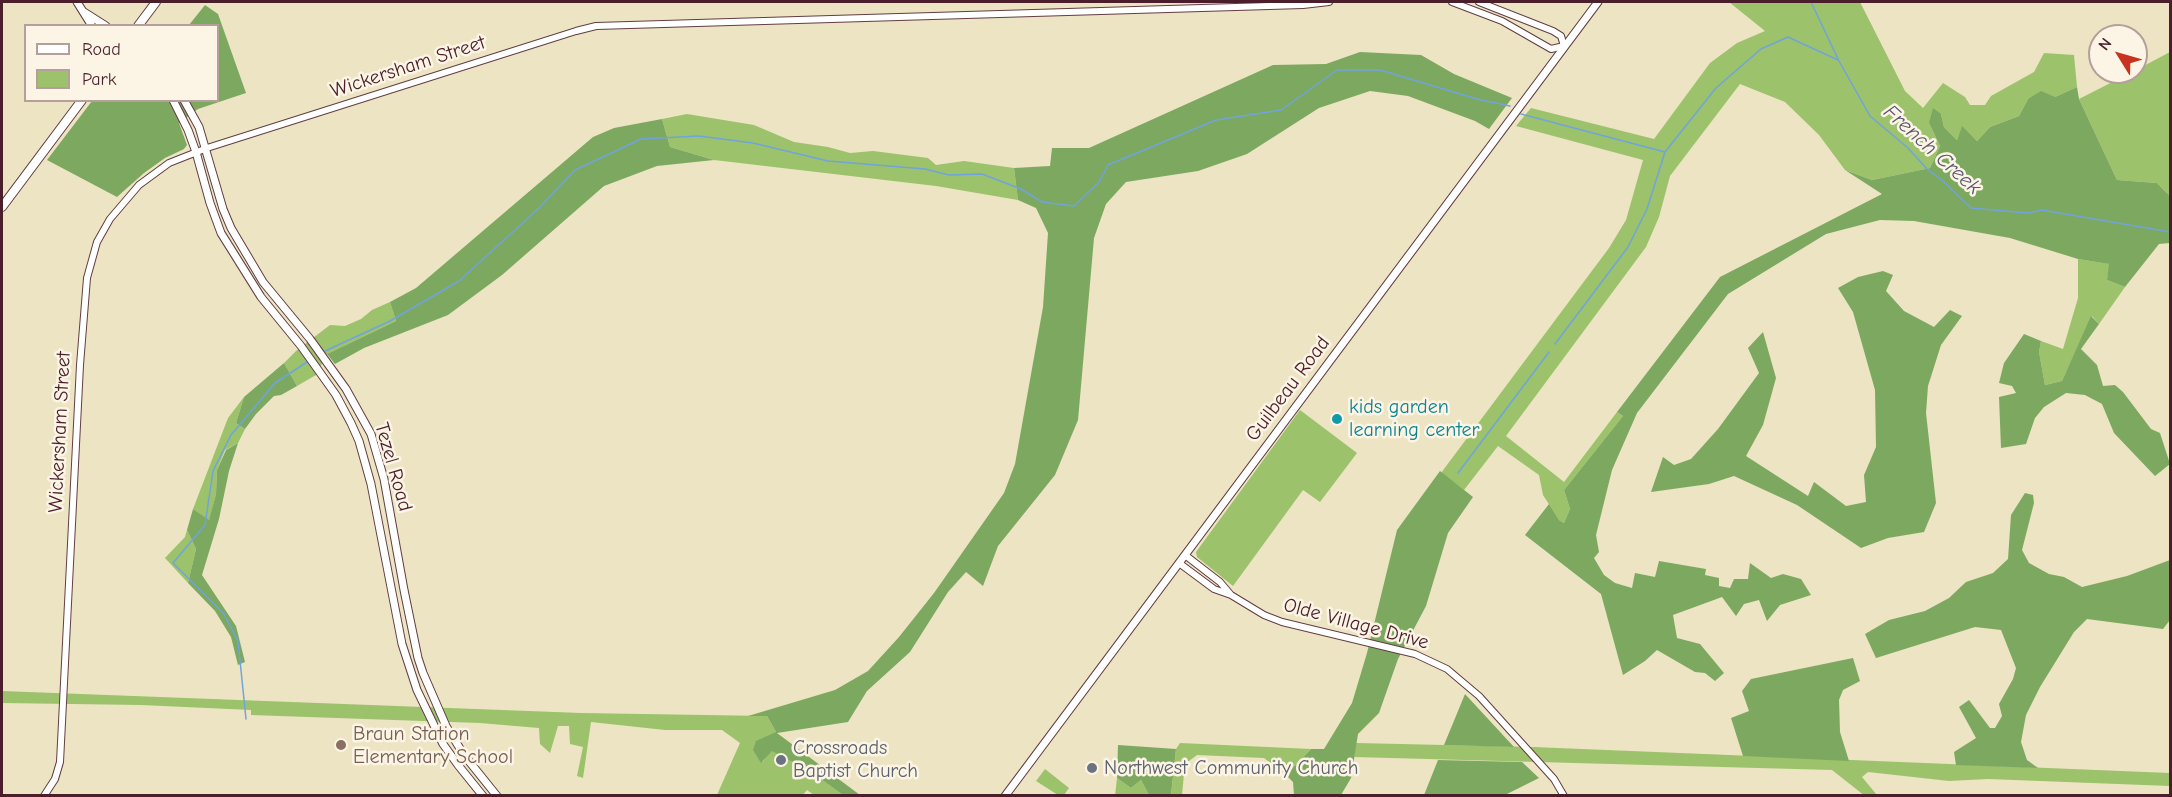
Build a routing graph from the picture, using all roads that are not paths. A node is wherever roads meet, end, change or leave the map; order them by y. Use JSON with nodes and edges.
{"nodes":[{"id":1,"x":77,"y":2,"type":"edge"},
{"id":2,"x":156,"y":2,"type":"edge"},
{"id":3,"x":1329,"y":2,"type":"edge"},
{"id":4,"x":1452,"y":2,"type":"edge"},
{"id":5,"x":1479,"y":2,"type":"edge"},
{"id":6,"x":1598,"y":2,"type":"edge"},
{"id":7,"x":84,"y":12,"type":"junction"},
{"id":8,"x":91,"y":24,"type":"edge"},
{"id":9,"x":103,"y":24,"type":"edge"},
{"id":10,"x":140,"y":24,"type":"edge"},
{"id":11,"x":1564,"y":46,"type":"junction"},
{"id":12,"x":80,"y":102,"type":"edge"},
{"id":13,"x":174,"y":102,"type":"edge"},
{"id":14,"x":185,"y":102,"type":"edge"},
{"id":15,"x":207,"y":148,"type":"junction"},
{"id":16,"x":196,"y":152,"type":"junction"},
{"id":17,"x":2,"y":207,"type":"edge"},
{"id":18,"x":1185,"y":555,"type":"junction"},
{"id":19,"x":1179,"y":563,"type":"junction"},
{"id":20,"x":1231,"y":595,"type":"junction"},
{"id":21,"x":1009,"y":794,"type":"edge"},
{"id":22,"x":44,"y":795,"type":"edge"},
{"id":23,"x":483,"y":795,"type":"edge"},
{"id":24,"x":497,"y":795,"type":"edge"},
{"id":25,"x":1564,"y":795,"type":"edge"}],
"edges":[{"from":1,"to":7,"type":"main road"},
{"from":2,"to":10,"type":"main road"},
{"from":3,"to":15,"type":"street","name":"Wickersham Street"},
{"from":4,"to":11,"type":"street"},
{"from":5,"to":11,"type":"street"},
{"from":6,"to":11,"type":"main road","name":"Guilbeau Road"},
{"from":7,"to":8,"type":"main road"},
{"from":7,"to":9,"type":"main road"},
{"from":11,"to":18,"type":"main road","name":"Guilbeau Road"},
{"from":12,"to":17,"type":"main road"},
{"from":13,"to":16,"type":"main road","name":"Tezel Road"},
{"from":14,"to":15,"type":"main road","name":"Tezel Road"},
{"from":15,"to":16,"type":"street","name":"Wickersham Street"},
{"from":15,"to":24,"type":"main road","name":"Tezel Road"},
{"from":16,"to":22,"type":"street","name":"Wickersham Street"},
{"from":16,"to":23,"type":"main road","name":"Tezel Road"},
{"from":18,"to":19,"type":"main road","name":"Guilbeau Road"},
{"from":18,"to":20,"type":"street","name":"Olde Village Drive"},
{"from":19,"to":20,"type":"street","name":"Olde Village Drive"},
{"from":19,"to":21,"type":"main road","name":"Guilbeau Road"},
{"from":20,"to":25,"type":"street","name":"Olde Village Drive"}]}
